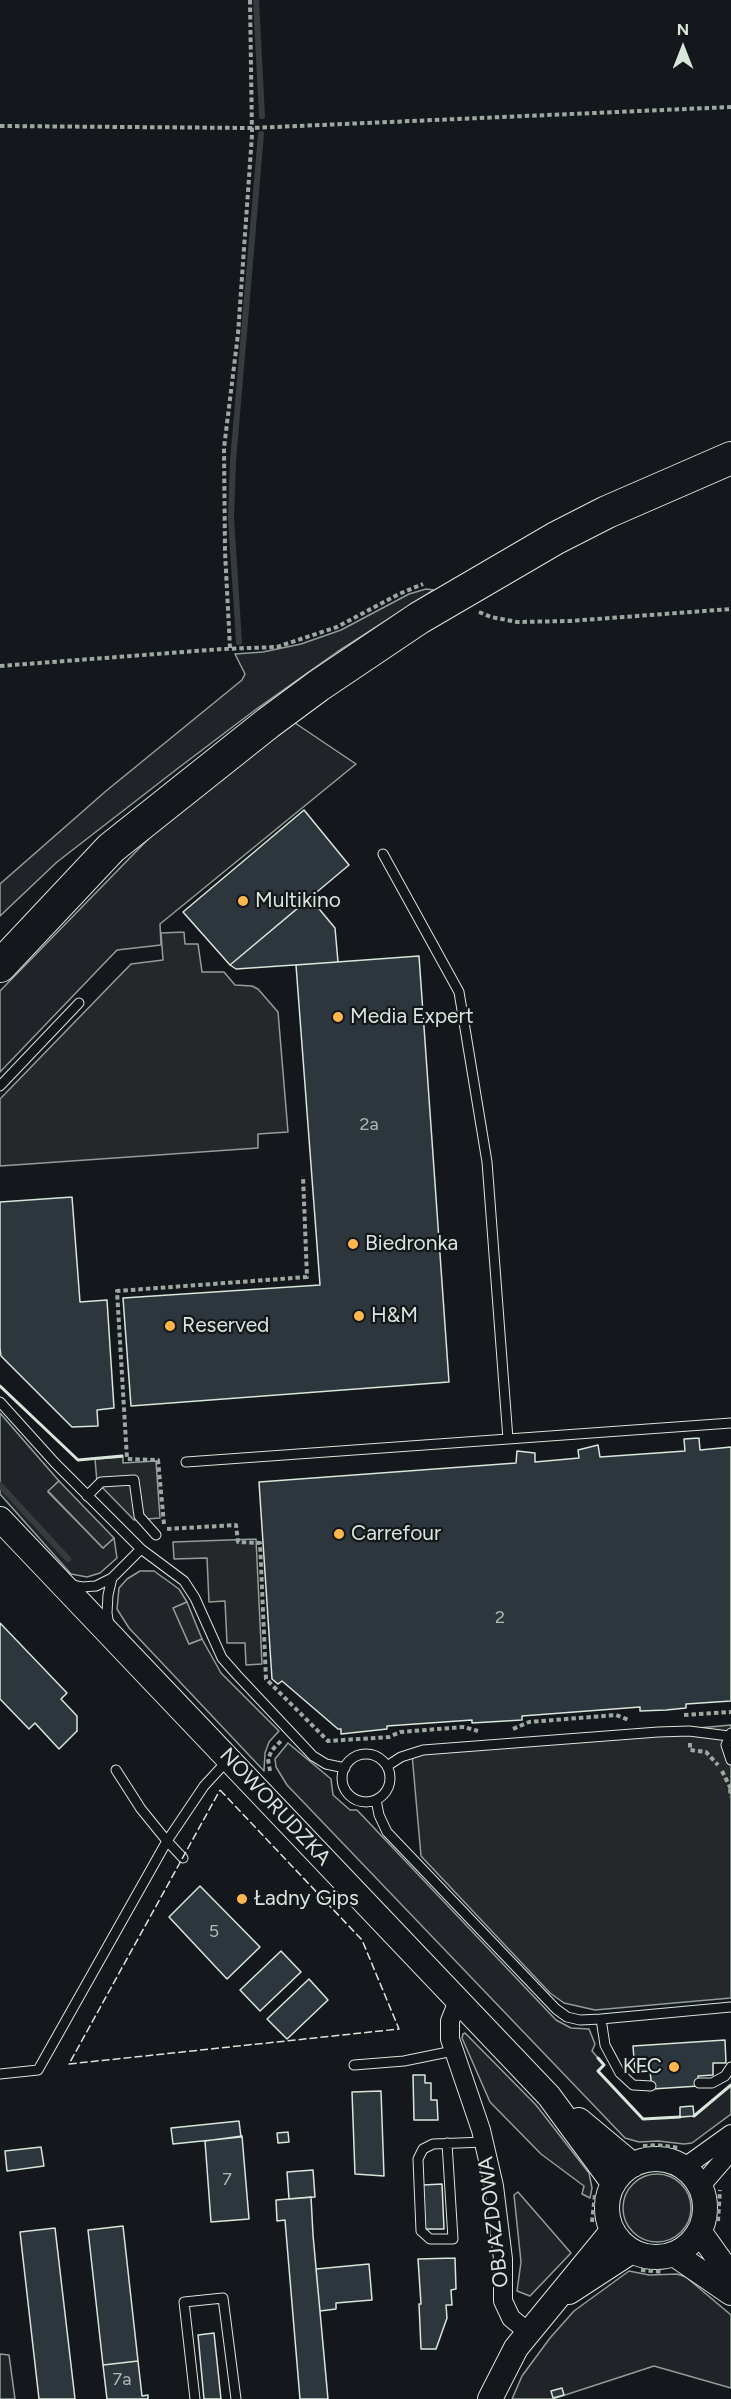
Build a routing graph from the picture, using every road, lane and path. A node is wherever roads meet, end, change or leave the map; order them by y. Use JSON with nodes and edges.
{"nodes":[{"id":1,"x":250,"y":0,"type":"edge"},
{"id":2,"x":731,"y":107,"type":"edge"},
{"id":3,"x":0,"y":126,"type":"edge"},
{"id":4,"x":252,"y":129,"type":"junction"},
{"id":5,"x":731,"y":458,"type":"edge"},
{"id":6,"x":230,"y":648,"type":"dead end"},
{"id":7,"x":111,"y":848,"type":"junction"},
{"id":8,"x":383,"y":854,"type":"dead end"},
{"id":9,"x":0,"y":936,"type":"edge"},
{"id":10,"x":0,"y":966,"type":"edge"},
{"id":11,"x":79,"y":1003,"type":"dead end"},
{"id":12,"x":0,"y":1086,"type":"edge"},
{"id":13,"x":303,"y":1176,"type":"dead end"},
{"id":14,"x":0,"y":1402,"type":"edge"},
{"id":15,"x":731,"y":1423,"type":"edge"},
{"id":16,"x":508,"y":1439,"type":"junction"},
{"id":17,"x":186,"y":1462,"type":"dead end"},
{"id":18,"x":87,"y":1496,"type":"junction"},
{"id":19,"x":0,"y":1519,"type":"edge"},
{"id":20,"x":156,"y":1535,"type":"dead end"},
{"id":21,"x":141,"y":1549,"type":"junction"},
{"id":22,"x":112,"y":1578,"type":"junction"},
{"id":23,"x":63,"y":1584,"type":"junction"},
{"id":24,"x":111,"y":1634,"type":"junction"},
{"id":25,"x":731,"y":1712,"type":"edge"},
{"id":26,"x":687,"y":1715,"type":"junction"},
{"id":27,"x":675,"y":1716,"type":"dead end"},
{"id":28,"x":640,"y":1719,"type":"dead end"},
{"id":29,"x":307,"y":1720,"type":"junction"},
{"id":30,"x":512,"y":1729,"type":"dead end"},
{"id":31,"x":489,"y":1730,"type":"dead end"},
{"id":32,"x":689,"y":1731,"type":"junction"},
{"id":33,"x":290,"y":1732,"type":"junction"},
{"id":34,"x":730,"y":1735,"type":"edge"},
{"id":35,"x":229,"y":1759,"type":"junction"},
{"id":36,"x":731,"y":1760,"type":"edge"},
{"id":37,"x":387,"y":1766,"type":"junction"},
{"id":38,"x":345,"y":1768,"type":"junction"},
{"id":39,"x":116,"y":1770,"type":"dead end"},
{"id":40,"x":276,"y":1780,"type":"dead end"},
{"id":41,"x":730,"y":1789,"type":"edge"},
{"id":42,"x":731,"y":1797,"type":"edge"},
{"id":43,"x":376,"y":1800,"type":"junction"},
{"id":44,"x":167,"y":1841,"type":"junction"},
{"id":45,"x":183,"y":1858,"type":"dead end"},
{"id":46,"x":458,"y":2001,"type":"junction"},
{"id":47,"x":731,"y":2007,"type":"edge"},
{"id":48,"x":601,"y":2019,"type":"junction"},
{"id":49,"x":453,"y":2051,"type":"junction"},
{"id":50,"x":354,"y":2065,"type":"dead end"},
{"id":51,"x":731,"y":2067,"type":"edge"},
{"id":52,"x":0,"y":2074,"type":"edge"},
{"id":53,"x":699,"y":2083,"type":"dead end"},
{"id":54,"x":651,"y":2086,"type":"dead end"},
{"id":55,"x":549,"y":2096,"type":"junction"},
{"id":56,"x":731,"y":2134,"type":"edge"},
{"id":57,"x":482,"y":2136,"type":"junction"},
{"id":58,"x":605,"y":2142,"type":"junction"},
{"id":59,"x":447,"y":2144,"type":"junction"},
{"id":60,"x":731,"y":2151,"type":"edge"},
{"id":61,"x":684,"y":2158,"type":"junction"},
{"id":62,"x":633,"y":2165,"type":"junction"},
{"id":63,"x":724,"y":2181,"type":"dead end"},
{"id":64,"x":604,"y":2185,"type":"junction"},
{"id":65,"x":700,"y":2187,"type":"junction"},
{"id":66,"x":602,"y":2229,"type":"junction"},
{"id":67,"x":708,"y":2231,"type":"junction"},
{"id":68,"x":635,"y":2260,"type":"junction"},
{"id":69,"x":671,"y":2263,"type":"junction"},
{"id":70,"x":731,"y":2276,"type":"edge"},
{"id":71,"x":731,"y":2293,"type":"edge"},
{"id":72,"x":552,"y":2302,"type":"junction"},
{"id":73,"x":528,"y":2332,"type":"junction"},
{"id":74,"x":195,"y":2399,"type":"edge"},
{"id":75,"x":236,"y":2399,"type":"edge"},
{"id":76,"x":490,"y":2399,"type":"edge"}],
"edges":[{"from":1,"to":4,"type":"path"},
{"from":2,"to":4,"type":"path"},
{"from":3,"to":4,"type":"path"},
{"from":4,"to":6,"type":"path"},
{"from":5,"to":7,"type":"highway"},
{"from":7,"to":9,"type":"highway"},
{"from":7,"to":10,"type":"highway"},
{"from":8,"to":16,"type":"lane"},
{"from":11,"to":12,"type":"lane"},
{"from":13,"to":29,"type":"path"},
{"from":14,"to":18,"type":"lane"},
{"from":15,"to":16,"type":"lane"},
{"from":16,"to":17,"type":"lane"},
{"from":18,"to":20,"type":"lane"},
{"from":18,"to":21,"type":"lane"},
{"from":19,"to":23,"type":"street","name":"NOWORUDZKA"},
{"from":21,"to":22,"type":"lane"},
{"from":21,"to":33,"type":"lane"},
{"from":22,"to":23,"type":"lane"},
{"from":22,"to":24,"type":"lane"},
{"from":23,"to":24,"type":"street","name":"NOWORUDZKA"},
{"from":24,"to":35,"type":"street","name":"NOWORUDZKA"},
{"from":25,"to":26,"type":"path"},
{"from":26,"to":27,"type":"path"},
{"from":26,"to":32,"type":"path"},
{"from":28,"to":30,"type":"path"},
{"from":29,"to":31,"type":"path"},
{"from":29,"to":33,"type":"path"},
{"from":32,"to":34,"type":"lane"},
{"from":32,"to":37,"type":"lane"},
{"from":32,"to":41,"type":"path"},
{"from":33,"to":38,"type":"lane"},
{"from":33,"to":40,"type":"path"},
{"from":34,"to":36,"type":"lane"},
{"from":35,"to":44,"type":"lane"},
{"from":35,"to":46,"type":"street","name":"NOWORUDZKA"},
{"from":37,"to":38,"type":"lane"},
{"from":37,"to":43,"type":"lane"},
{"from":38,"to":43,"type":"lane"},
{"from":39,"to":44,"type":"lane"},
{"from":41,"to":42,"type":"path"},
{"from":43,"to":48,"type":"lane"},
{"from":44,"to":45,"type":"lane"},
{"from":44,"to":52,"type":"lane"},
{"from":46,"to":49,"type":"street","name":"OBJAZDOWA"},
{"from":46,"to":55,"type":"street","name":"NOWORUDZKA"},
{"from":47,"to":48,"type":"lane"},
{"from":48,"to":54,"type":"lane"},
{"from":49,"to":50,"type":"lane"},
{"from":49,"to":57,"type":"street","name":"OBJAZDOWA"},
{"from":51,"to":53,"type":"lane"},
{"from":55,"to":58,"type":"street","name":"NOWORUDZKA"},
{"from":55,"to":64,"type":"street","name":"NOWORUDZKA"},
{"from":56,"to":61,"type":"street"},
{"from":57,"to":59,"type":"lane"},
{"from":57,"to":73,"type":"street","name":"OBJAZDOWA"},
{"from":58,"to":61,"type":"path"},
{"from":58,"to":62,"type":"street","name":"NOWORUDZKA"},
{"from":59,"to":59,"type":"lane"},
{"from":60,"to":65,"type":"street"},
{"from":61,"to":62,"type":"street"},
{"from":61,"to":65,"type":"street"},
{"from":62,"to":64,"type":"street"},
{"from":63,"to":67,"type":"path"},
{"from":64,"to":66,"type":"path"},
{"from":64,"to":66,"type":"street"},
{"from":65,"to":67,"type":"street"},
{"from":66,"to":68,"type":"street"},
{"from":66,"to":72,"type":"street"},
{"from":67,"to":69,"type":"street"},
{"from":67,"to":70,"type":"street"},
{"from":68,"to":69,"type":"path"},
{"from":68,"to":69,"type":"street"},
{"from":68,"to":72,"type":"street"},
{"from":69,"to":71,"type":"street"},
{"from":72,"to":73,"type":"street"},
{"from":73,"to":76,"type":"street"},
{"from":74,"to":75,"type":"lane"}]}
